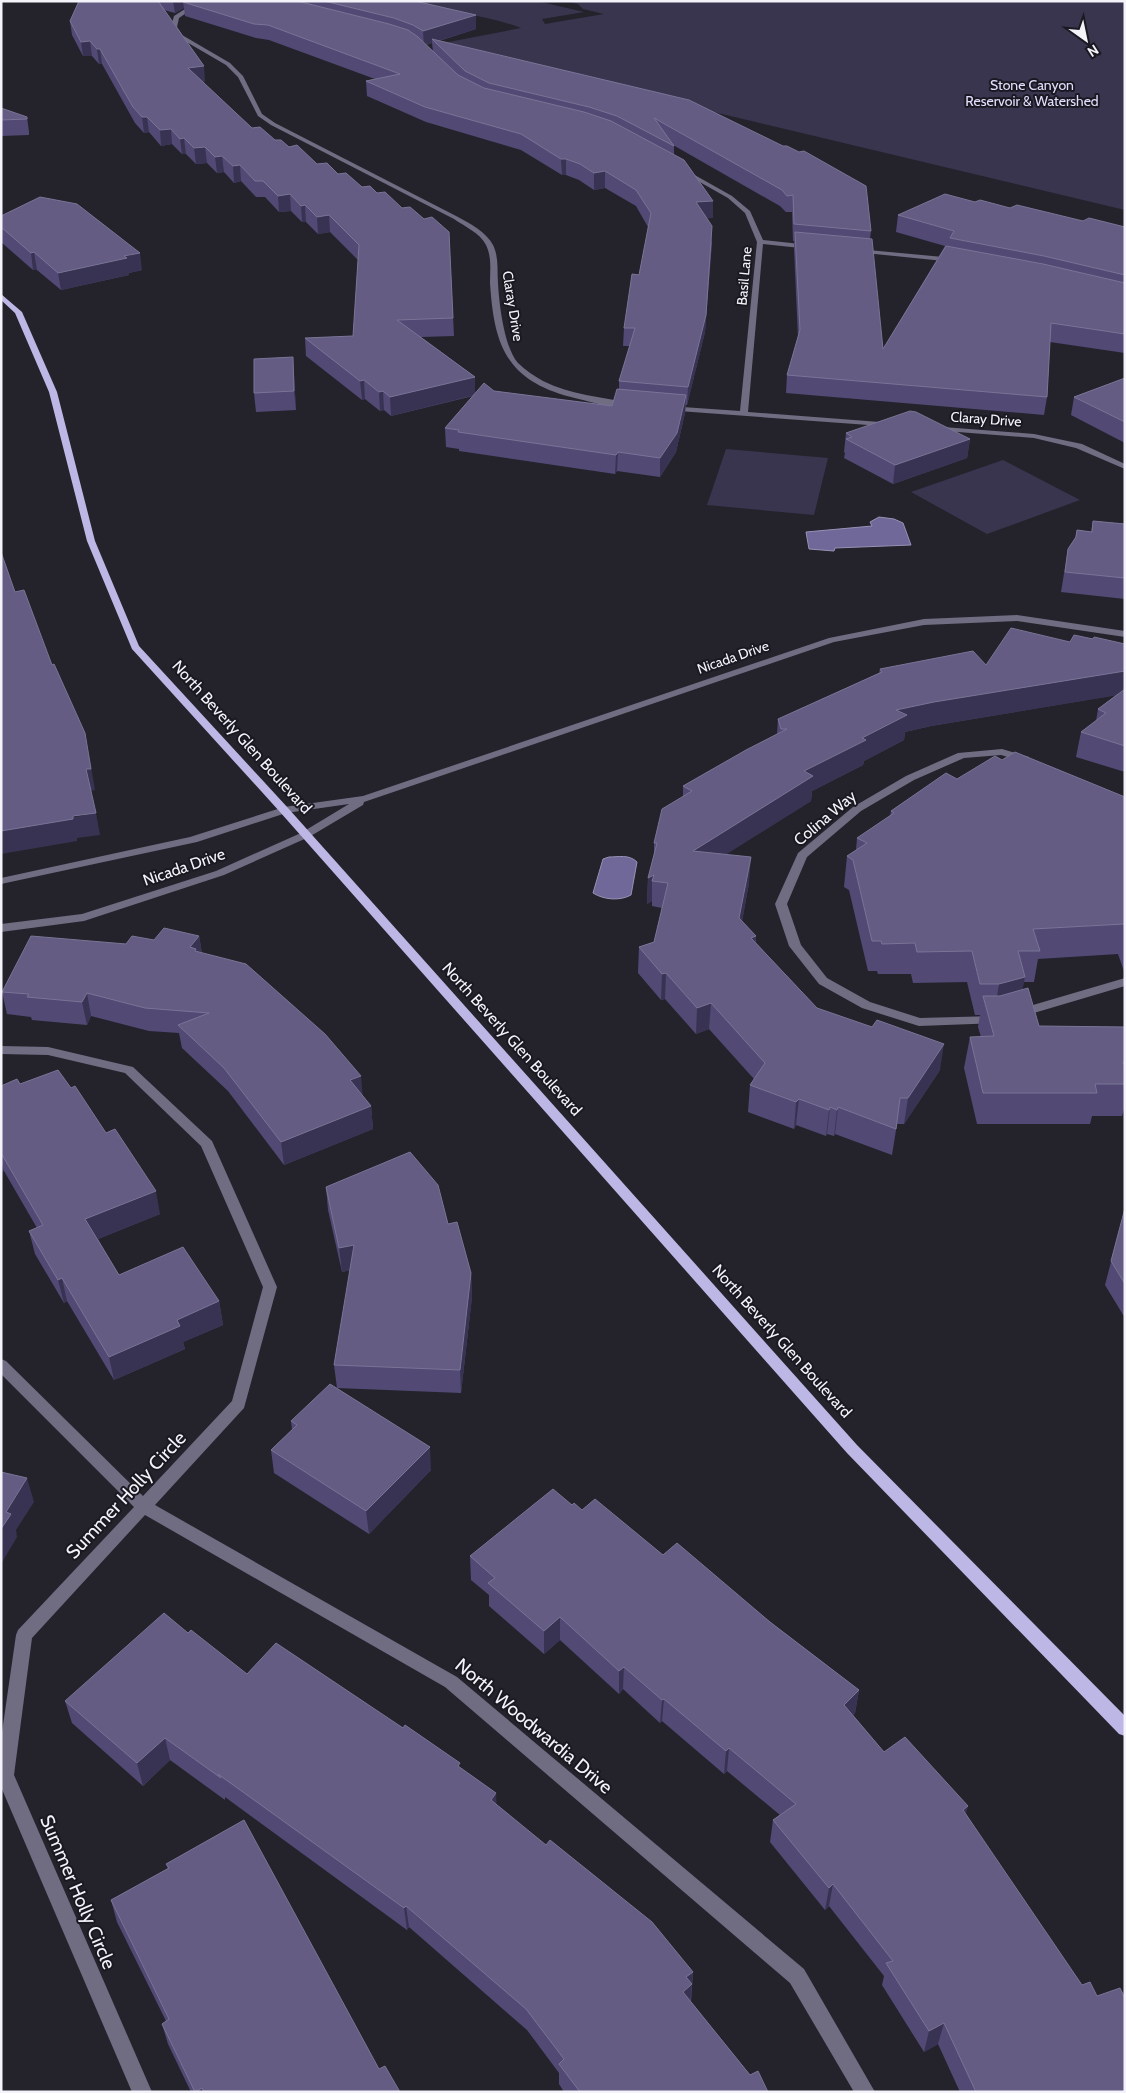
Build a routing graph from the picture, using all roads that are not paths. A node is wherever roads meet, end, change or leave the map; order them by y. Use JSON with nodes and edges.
{"nodes":[{"id":1,"x":211,"y":1,"type":"edge"},
{"id":2,"x":680,"y":169,"type":"edge"},
{"id":3,"x":760,"y":242,"type":"junction"},
{"id":4,"x":819,"y":247,"type":"edge"},
{"id":5,"x":848,"y":250,"type":"edge"},
{"id":6,"x":965,"y":263,"type":"edge"},
{"id":7,"x":1,"y":296,"type":"edge"},
{"id":8,"x":637,"y":406,"type":"edge"},
{"id":9,"x":656,"y":407,"type":"edge"},
{"id":10,"x":744,"y":413,"type":"junction"},
{"id":11,"x":899,"y":425,"type":"edge"},
{"id":12,"x":928,"y":427,"type":"edge"},
{"id":13,"x":1125,"y":467,"type":"edge"},
{"id":14,"x":1125,"y":634,"type":"edge"},
{"id":15,"x":1037,"y":763,"type":"edge"},
{"id":16,"x":365,"y":799,"type":"junction"},
{"id":17,"x":284,"y":810,"type":"junction"},
{"id":18,"x":305,"y":835,"type":"junction"},
{"id":19,"x":1,"y":881,"type":"edge"},
{"id":20,"x":1,"y":928,"type":"edge"},
{"id":21,"x":1125,"y":982,"type":"edge"},
{"id":22,"x":1,"y":1050,"type":"edge"},
{"id":23,"x":1,"y":1365,"type":"edge"},
{"id":24,"x":143,"y":1506,"type":"junction"},
{"id":25,"x":1125,"y":1728,"type":"edge"},
{"id":26,"x":142,"y":2092,"type":"edge"},
{"id":27,"x":865,"y":2092,"type":"edge"}],
"edges":[{"from":1,"to":8,"type":"street","name":"Claray Drive"},
{"from":2,"to":3,"type":"street","name":"Basil Lane"},
{"from":3,"to":4,"type":"street"},
{"from":3,"to":10,"type":"street","name":"Basil Lane"},
{"from":5,"to":6,"type":"street"},
{"from":7,"to":17,"type":"main road","name":"North Beverly Glen Boulevard"},
{"from":9,"to":10,"type":"street"},
{"from":10,"to":11,"type":"street"},
{"from":12,"to":13,"type":"street","name":"Claray Drive"},
{"from":14,"to":16,"type":"street","name":"Nicada Drive"},
{"from":15,"to":21,"type":"street","name":"Colina Way"},
{"from":16,"to":17,"type":"street","name":"Nicada Drive"},
{"from":16,"to":18,"type":"street","name":"Nicada Drive"},
{"from":17,"to":18,"type":"main road","name":"North Beverly Glen Boulevard"},
{"from":17,"to":19,"type":"street","name":"Nicada Drive"},
{"from":18,"to":20,"type":"street","name":"Nicada Drive"},
{"from":18,"to":25,"type":"main road","name":"North Beverly Glen Boulevard"},
{"from":22,"to":24,"type":"street","name":"Summer Holly Circle"},
{"from":23,"to":24,"type":"street","name":"North Woodwardia Drive"},
{"from":24,"to":26,"type":"street","name":"Summer Holly Circle"},
{"from":24,"to":27,"type":"street","name":"North Woodwardia Drive"}]}
